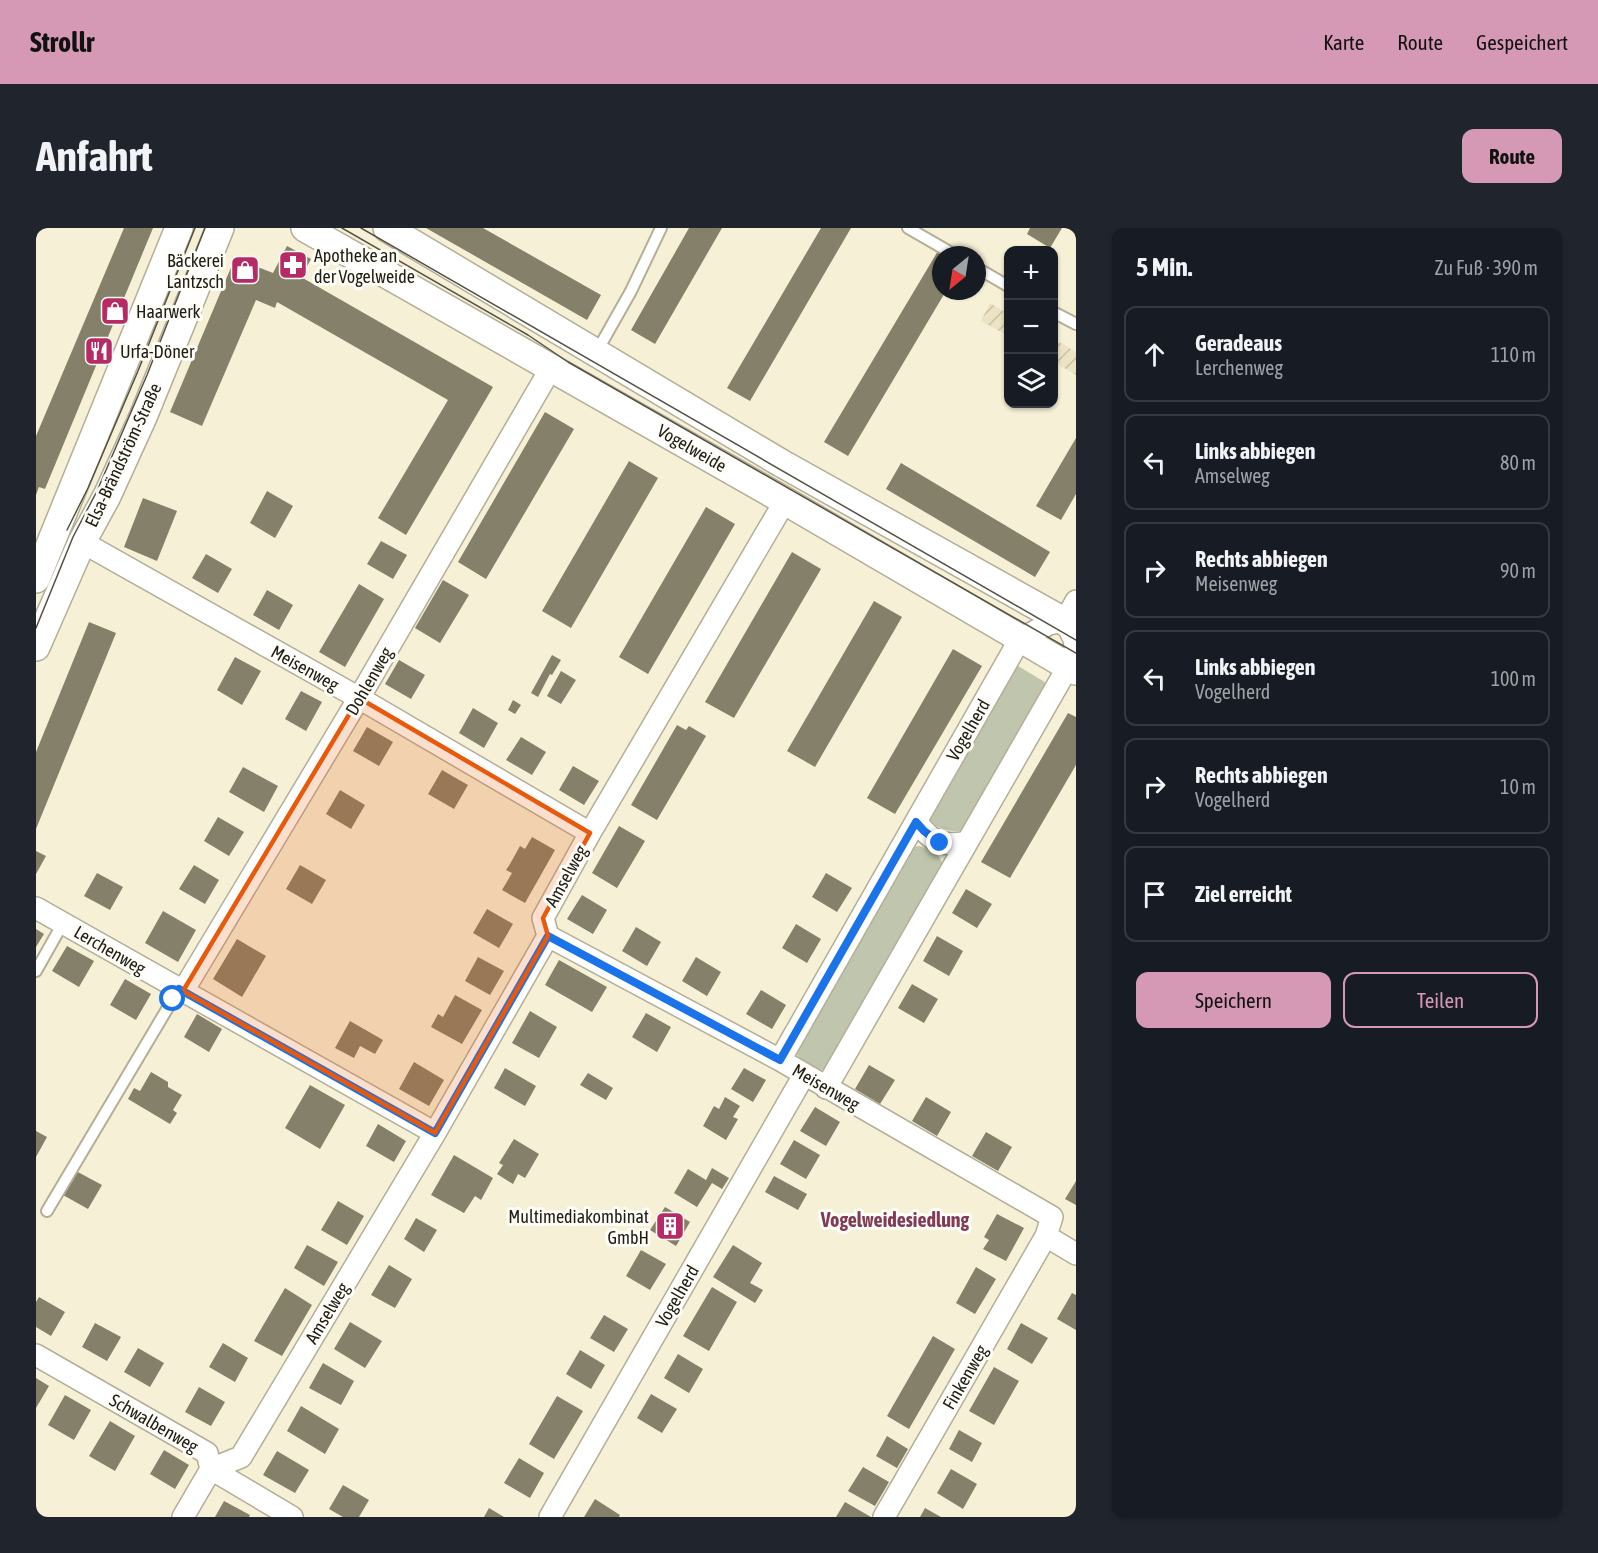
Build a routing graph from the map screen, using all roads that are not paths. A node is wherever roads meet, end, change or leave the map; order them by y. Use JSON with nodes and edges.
{"nodes":[{"id":1,"x":179,"y":228,"type":"edge"},
{"id":2,"x":220,"y":228,"type":"edge"},
{"id":3,"x":305,"y":228,"type":"edge"},
{"id":4,"x":387,"y":228,"type":"edge"},
{"id":5,"x":662,"y":228,"type":"edge"},
{"id":6,"x":908,"y":228,"type":"edge"},
{"id":7,"x":939,"y":246,"type":"edge"},
{"id":8,"x":986,"y":273,"type":"edge"},
{"id":9,"x":1004,"y":284,"type":"edge"},
{"id":10,"x":1058,"y":315,"type":"edge"},
{"id":11,"x":1076,"y":324,"type":"edge"},
{"id":12,"x":596,"y":354,"type":"junction"},
{"id":13,"x":551,"y":368,"type":"junction"},
{"id":14,"x":785,"y":501,"type":"junction"},
{"id":15,"x":82,"y":542,"type":"junction"},
{"id":16,"x":36,"y":579,"type":"edge"},
{"id":17,"x":1072,"y":617,"type":"edge"},
{"id":18,"x":1020,"y":639,"type":"junction"},
{"id":19,"x":36,"y":647,"type":"edge"},
{"id":20,"x":1071,"y":669,"type":"edge"},
{"id":21,"x":359,"y":698,"type":"junction"},
{"id":22,"x":916,"y":822,"type":"junction"},
{"id":23,"x":590,"y":833,"type":"junction"},
{"id":24,"x":967,"y":842,"type":"junction"},
{"id":25,"x":36,"y":908,"type":"edge"},
{"id":26,"x":63,"y":923,"type":"junction"},
{"id":27,"x":548,"y":936,"type":"junction"},
{"id":28,"x":36,"y":971,"type":"edge"},
{"id":29,"x":181,"y":990,"type":"junction"},
{"id":30,"x":780,"y":1060,"type":"junction"},
{"id":31,"x":804,"y":1075,"type":"junction"},
{"id":32,"x":826,"y":1088,"type":"junction"},
{"id":33,"x":435,"y":1133,"type":"junction"},
{"id":34,"x":47,"y":1211,"type":"dead end"},
{"id":35,"x":1046,"y":1236,"type":"junction"},
{"id":36,"x":1076,"y":1254,"type":"edge"},
{"id":37,"x":36,"y":1355,"type":"edge"},
{"id":38,"x":211,"y":1469,"type":"junction"},
{"id":39,"x":183,"y":1517,"type":"edge"},
{"id":40,"x":292,"y":1517,"type":"edge"},
{"id":41,"x":550,"y":1517,"type":"edge"},
{"id":42,"x":884,"y":1517,"type":"edge"}],
"edges":[{"from":1,"to":16,"type":"street","name":"Elsa-Brändström-Straße"},
{"from":2,"to":15,"type":"street","name":"Elsa-Brändström-Straße"},
{"from":3,"to":13,"type":"street","name":"Vogelweide"},
{"from":4,"to":12,"type":"street","name":"Vogelweide"},
{"from":5,"to":12,"type":"lane"},
{"from":6,"to":7,"type":"lane"},
{"from":8,"to":9,"type":"lane"},
{"from":10,"to":11,"type":"lane"},
{"from":12,"to":17,"type":"street","name":"Vogelweide"},
{"from":13,"to":14,"type":"street","name":"Vogelweide"},
{"from":13,"to":21,"type":"street","name":"Dohlenweg"},
{"from":14,"to":18,"type":"street","name":"Vogelweide"},
{"from":14,"to":23,"type":"street","name":"Amselweg"},
{"from":15,"to":19,"type":"street","name":"Elsa-Brändström-Straße"},
{"from":15,"to":21,"type":"street","name":"Meisenweg"},
{"from":17,"to":18,"type":"street"},
{"from":17,"to":20,"type":"street"},
{"from":18,"to":20,"type":"street","name":"Vogelweide"},
{"from":18,"to":22,"type":"street","name":"Vogelherd"},
{"from":20,"to":24,"type":"street"},
{"from":21,"to":23,"type":"street","name":"Meisenweg"},
{"from":21,"to":29,"type":"street","name":"Dohlenweg"},
{"from":22,"to":24,"type":"street"},
{"from":22,"to":30,"type":"street","name":"Vogelherd"},
{"from":23,"to":27,"type":"street","name":"Amselweg"},
{"from":24,"to":32,"type":"street"},
{"from":25,"to":26,"type":"street","name":"Lerchenweg"},
{"from":26,"to":28,"type":"lane"},
{"from":26,"to":29,"type":"street","name":"Lerchenweg"},
{"from":27,"to":30,"type":"street","name":"Meisenweg"},
{"from":27,"to":33,"type":"street","name":"Amselweg"},
{"from":29,"to":33,"type":"street","name":"Lerchenweg"},
{"from":29,"to":34,"type":"lane"},
{"from":30,"to":31,"type":"street","name":"Meisenweg"},
{"from":31,"to":32,"type":"street","name":"Meisenweg"},
{"from":31,"to":41,"type":"street","name":"Vogelherd"},
{"from":32,"to":35,"type":"street","name":"Meisenweg"},
{"from":33,"to":38,"type":"street","name":"Amselweg"},
{"from":35,"to":36,"type":"street"},
{"from":35,"to":42,"type":"street","name":"Finkenweg"},
{"from":37,"to":38,"type":"street","name":"Schwalbenweg"},
{"from":38,"to":39,"type":"street"},
{"from":38,"to":40,"type":"street","name":"Schwalbenweg"}]}
